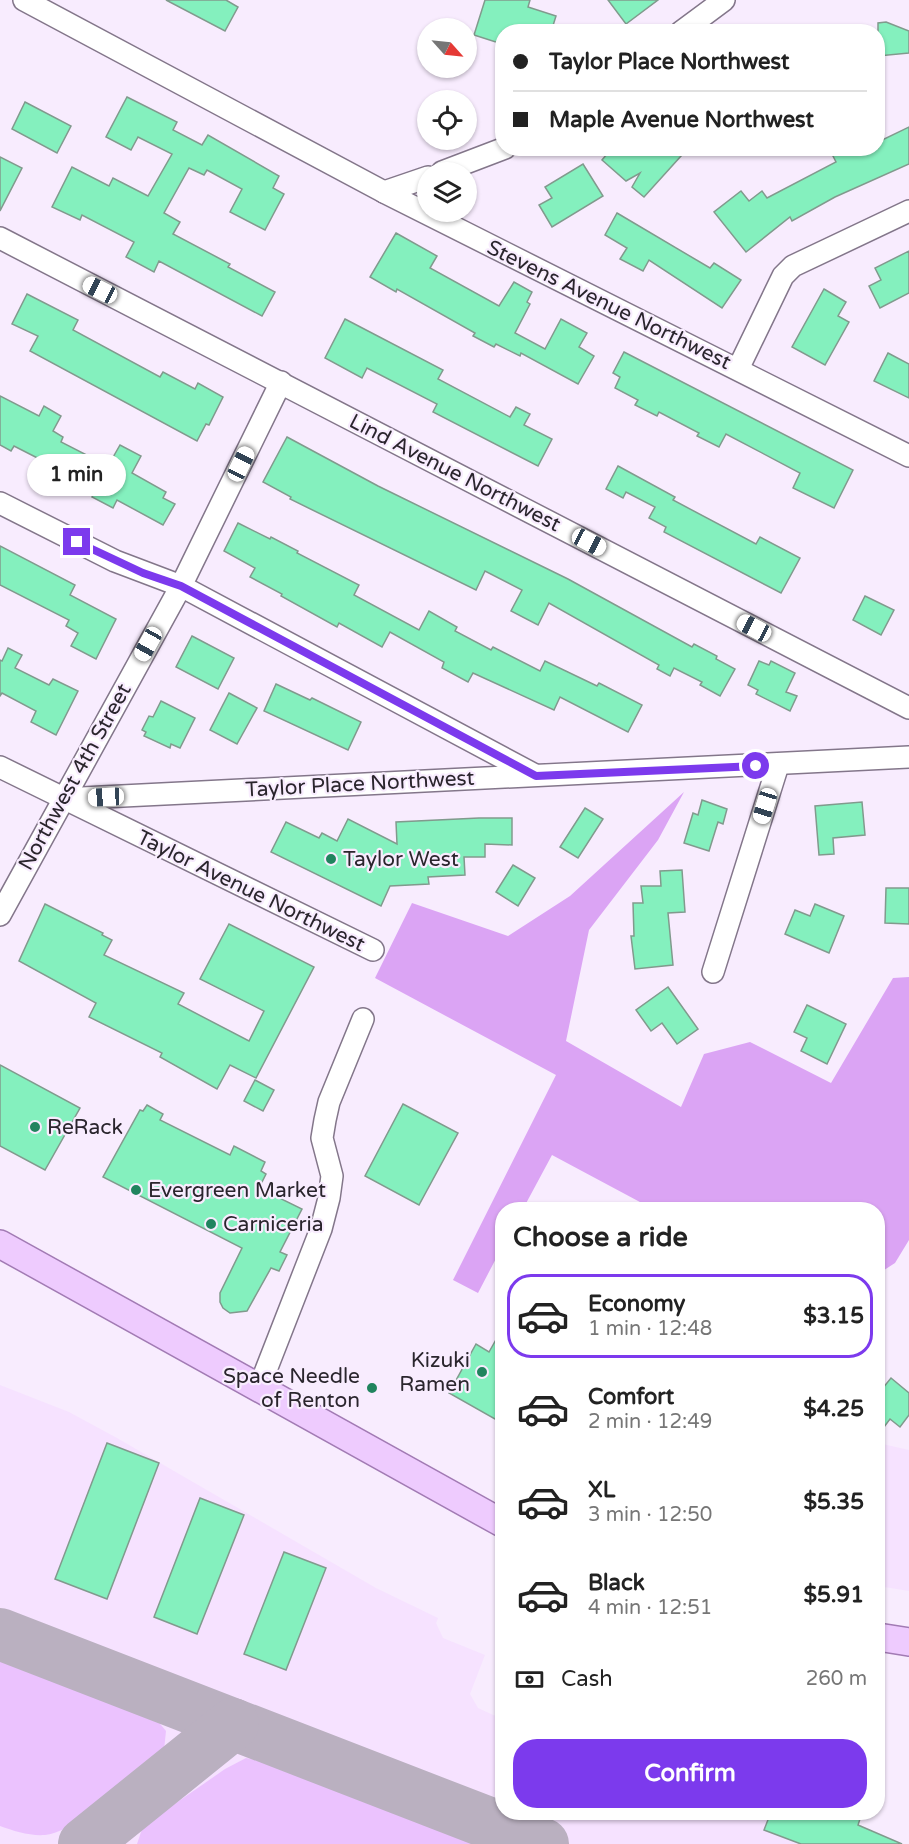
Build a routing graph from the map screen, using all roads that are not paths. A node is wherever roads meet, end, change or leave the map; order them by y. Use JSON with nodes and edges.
{"nodes":[{"id":1,"x":24,"y":0,"type":"edge"},
{"id":2,"x":722,"y":0,"type":"edge"},
{"id":3,"x":691,"y":24,"type":"edge"},
{"id":4,"x":495,"y":152,"type":"edge"},
{"id":5,"x":468,"y":162,"type":"edge"},
{"id":6,"x":417,"y":181,"type":"edge"},
{"id":7,"x":384,"y":192,"type":"junction"},
{"id":8,"x":909,"y":211,"type":"edge"},
{"id":9,"x":0,"y":238,"type":"edge"},
{"id":10,"x":738,"y":369,"type":"junction"},
{"id":11,"x":281,"y":382,"type":"junction"},
{"id":12,"x":909,"y":456,"type":"edge"},
{"id":13,"x":0,"y":503,"type":"edge"},
{"id":14,"x":181,"y":586,"type":"junction"},
{"id":15,"x":909,"y":708,"type":"edge"},
{"id":16,"x":909,"y":757,"type":"edge"},
{"id":17,"x":778,"y":765,"type":"junction"},
{"id":18,"x":0,"y":767,"type":"edge"},
{"id":19,"x":536,"y":776,"type":"junction"},
{"id":20,"x":62,"y":799,"type":"junction"},
{"id":21,"x":0,"y":915,"type":"edge"},
{"id":22,"x":373,"y":950,"type":"dead end"},
{"id":23,"x":713,"y":972,"type":"dead end"},
{"id":24,"x":363,"y":1019,"type":"dead end"},
{"id":25,"x":0,"y":1244,"type":"edge"},
{"id":26,"x":259,"y":1388,"type":"junction"},
{"id":27,"x":495,"y":1519,"type":"edge"},
{"id":28,"x":885,"y":1638,"type":"edge"},
{"id":29,"x":909,"y":1642,"type":"edge"}],
"edges":[{"from":1,"to":7,"type":"street","name":"Stevens Avenue Northwest"},
{"from":2,"to":3,"type":"street"},
{"from":4,"to":5,"type":"street"},
{"from":6,"to":7,"type":"street"},
{"from":7,"to":10,"type":"street","name":"Stevens Avenue Northwest"},
{"from":8,"to":10,"type":"street"},
{"from":9,"to":11,"type":"street","name":"Lind Avenue Northwest"},
{"from":10,"to":12,"type":"street","name":"Stevens Avenue Northwest"},
{"from":11,"to":14,"type":"street","name":"Northwest 4th Street"},
{"from":11,"to":15,"type":"street","name":"Lind Avenue Northwest"},
{"from":13,"to":14,"type":"street"},
{"from":14,"to":19,"type":"street"},
{"from":14,"to":20,"type":"street","name":"Northwest 4th Street"},
{"from":16,"to":17,"type":"street","name":"Taylor Place Northwest"},
{"from":17,"to":19,"type":"street","name":"Taylor Place Northwest"},
{"from":17,"to":23,"type":"street"},
{"from":18,"to":20,"type":"street","name":"Taylor Avenue Northwest"},
{"from":19,"to":20,"type":"street","name":"Taylor Place Northwest"},
{"from":20,"to":21,"type":"street","name":"Northwest 4th Street"},
{"from":20,"to":22,"type":"street","name":"Taylor Avenue Northwest"},
{"from":24,"to":26,"type":"street"},
{"from":25,"to":26,"type":"main road"},
{"from":26,"to":27,"type":"main road"},
{"from":28,"to":29,"type":"main road"}]}
